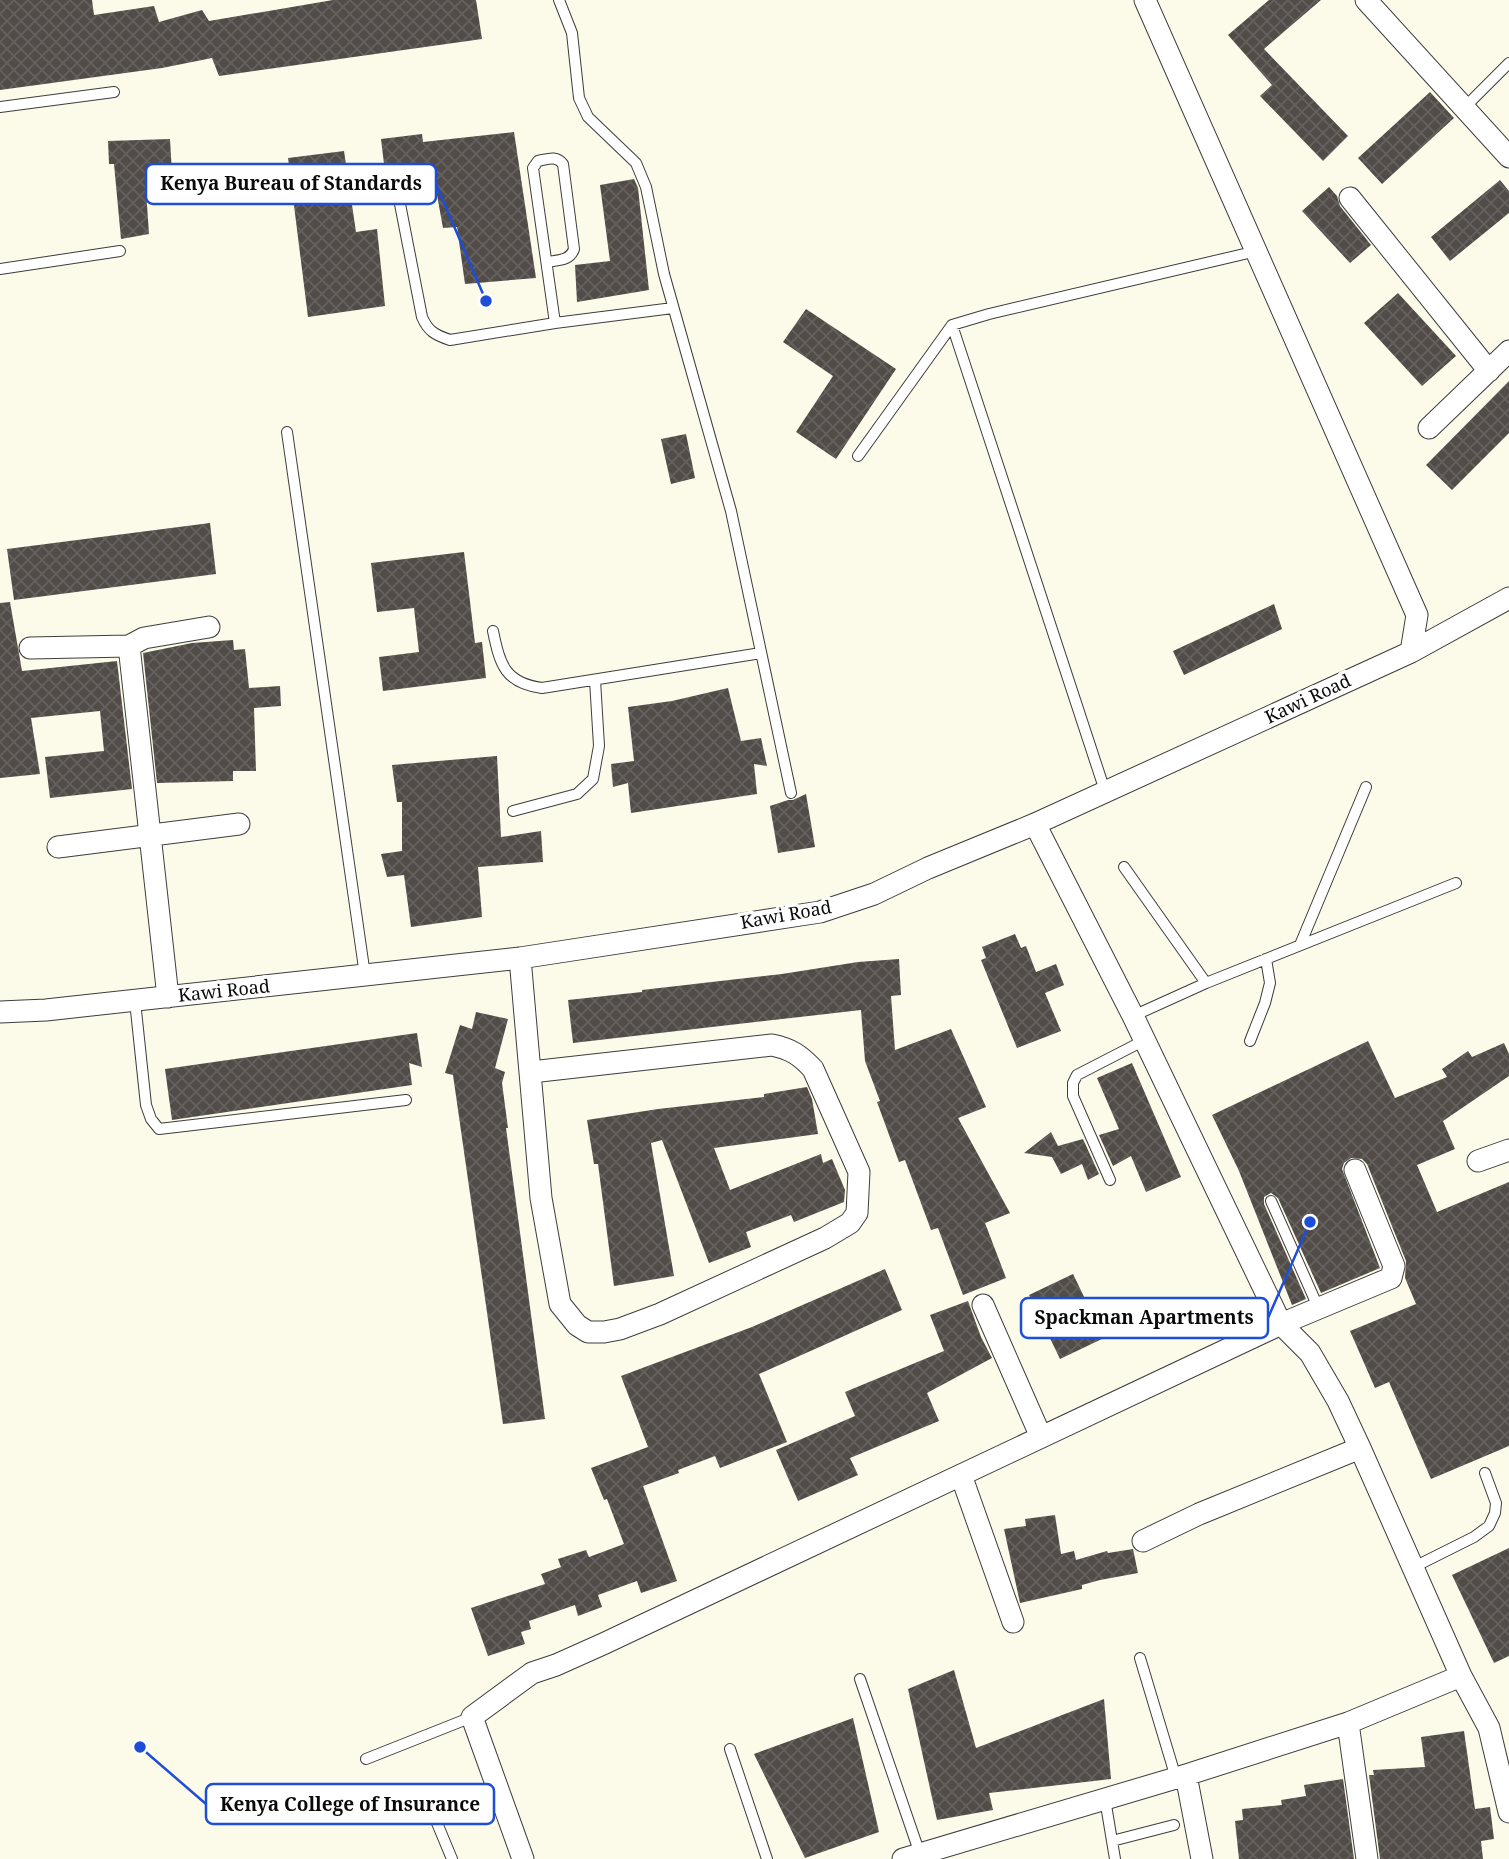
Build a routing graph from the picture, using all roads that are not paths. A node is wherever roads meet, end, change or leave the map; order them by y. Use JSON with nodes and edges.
{"nodes":[{"id":1,"x":559,"y":0,"type":"edge"},
{"id":2,"x":1145,"y":0,"type":"edge"},
{"id":3,"x":1373,"y":3,"type":"edge"},
{"id":4,"x":1509,"y":63,"type":"edge"},
{"id":5,"x":114,"y":92,"type":"dead end"},
{"id":6,"x":0,"y":107,"type":"edge"},
{"id":7,"x":1464,"y":108,"type":"junction"},
{"id":8,"x":1509,"y":157,"type":"edge"},
{"id":9,"x":1350,"y":198,"type":"dead end"},
{"id":10,"x":400,"y":204,"type":"dead end"},
{"id":11,"x":120,"y":251,"type":"dead end"},
{"id":12,"x":1257,"y":251,"type":"junction"},
{"id":13,"x":547,"y":262,"type":"junction"},
{"id":14,"x":0,"y":269,"type":"edge"},
{"id":15,"x":673,"y":308,"type":"junction"},
{"id":16,"x":555,"y":323,"type":"junction"},
{"id":17,"x":952,"y":325,"type":"junction"},
{"id":18,"x":1509,"y":352,"type":"edge"},
{"id":19,"x":1489,"y":371,"type":"junction"},
{"id":20,"x":1429,"y":428,"type":"dead end"},
{"id":21,"x":287,"y":432,"type":"dead end"},
{"id":22,"x":858,"y":456,"type":"dead end"},
{"id":23,"x":1509,"y":598,"type":"edge"},
{"id":24,"x":209,"y":627,"type":"dead end"},
{"id":25,"x":492,"y":631,"type":"dead end"},
{"id":26,"x":129,"y":646,"type":"junction"},
{"id":27,"x":30,"y":648,"type":"dead end"},
{"id":28,"x":1411,"y":652,"type":"junction"},
{"id":29,"x":761,"y":653,"type":"junction"},
{"id":30,"x":595,"y":680,"type":"junction"},
{"id":31,"x":1366,"y":788,"type":"dead end"},
{"id":32,"x":1105,"y":791,"type":"junction"},
{"id":33,"x":792,"y":793,"type":"dead end"},
{"id":34,"x":513,"y":811,"type":"dead end"},
{"id":35,"x":239,"y":824,"type":"dead end"},
{"id":36,"x":1035,"y":824,"type":"junction"},
{"id":37,"x":150,"y":835,"type":"junction"},
{"id":38,"x":58,"y":847,"type":"dead end"},
{"id":39,"x":1124,"y":867,"type":"dead end"},
{"id":40,"x":1456,"y":883,"type":"dead end"},
{"id":41,"x":1300,"y":945,"type":"junction"},
{"id":42,"x":520,"y":958,"type":"junction"},
{"id":43,"x":1266,"y":959,"type":"junction"},
{"id":44,"x":365,"y":975,"type":"junction"},
{"id":45,"x":1206,"y":983,"type":"junction"},
{"id":46,"x":168,"y":997,"type":"junction"},
{"id":47,"x":135,"y":1001,"type":"junction"},
{"id":48,"x":0,"y":1012,"type":"edge"},
{"id":49,"x":1133,"y":1016,"type":"junction"},
{"id":50,"x":1143,"y":1041,"type":"junction"},
{"id":51,"x":1250,"y":1041,"type":"dead end"},
{"id":52,"x":531,"y":1072,"type":"junction"},
{"id":53,"x":406,"y":1100,"type":"dead end"},
{"id":54,"x":1509,"y":1150,"type":"edge"},
{"id":55,"x":1478,"y":1161,"type":"dead end"},
{"id":56,"x":1354,"y":1170,"type":"dead end"},
{"id":57,"x":1110,"y":1180,"type":"dead end"},
{"id":58,"x":1271,"y":1201,"type":"dead end"},
{"id":59,"x":983,"y":1305,"type":"dead end"},
{"id":60,"x":1318,"y":1307,"type":"junction"},
{"id":61,"x":1281,"y":1324,"type":"junction"},
{"id":62,"x":1041,"y":1437,"type":"junction"},
{"id":63,"x":1360,"y":1448,"type":"junction"},
{"id":64,"x":1485,"y":1473,"type":"dead end"},
{"id":65,"x":961,"y":1475,"type":"junction"},
{"id":66,"x":1143,"y":1541,"type":"dead end"},
{"id":67,"x":1414,"y":1567,"type":"junction"},
{"id":68,"x":1013,"y":1622,"type":"dead end"},
{"id":69,"x":1140,"y":1658,"type":"dead end"},
{"id":70,"x":1461,"y":1676,"type":"junction"},
{"id":71,"x":860,"y":1679,"type":"dead end"},
{"id":72,"x":472,"y":1717,"type":"junction"},
{"id":73,"x":1348,"y":1723,"type":"junction"},
{"id":74,"x":730,"y":1749,"type":"dead end"},
{"id":75,"x":366,"y":1759,"type":"dead end"},
{"id":76,"x":1181,"y":1776,"type":"junction"},
{"id":77,"x":1105,"y":1799,"type":"junction"},
{"id":78,"x":1509,"y":1812,"type":"edge"},
{"id":79,"x":436,"y":1823,"type":"dead end"},
{"id":80,"x":1174,"y":1825,"type":"dead end"},
{"id":81,"x":1112,"y":1841,"type":"junction"},
{"id":82,"x":926,"y":1855,"type":"edge"},
{"id":83,"x":452,"y":1859,"type":"edge"},
{"id":84,"x":523,"y":1859,"type":"edge"},
{"id":85,"x":767,"y":1859,"type":"edge"},
{"id":86,"x":1115,"y":1859,"type":"edge"},
{"id":87,"x":1202,"y":1859,"type":"edge"},
{"id":88,"x":1367,"y":1859,"type":"edge"}],
"edges":[{"from":1,"to":15,"type":"lane"},
{"from":2,"to":12,"type":"street"},
{"from":3,"to":7,"type":"street"},
{"from":4,"to":7,"type":"lane"},
{"from":5,"to":6,"type":"lane"},
{"from":7,"to":8,"type":"street"},
{"from":9,"to":19,"type":"street"},
{"from":10,"to":16,"type":"lane"},
{"from":11,"to":14,"type":"lane"},
{"from":12,"to":17,"type":"lane"},
{"from":12,"to":28,"type":"street"},
{"from":13,"to":13,"type":"lane"},
{"from":13,"to":16,"type":"lane"},
{"from":15,"to":16,"type":"lane"},
{"from":15,"to":29,"type":"lane"},
{"from":17,"to":22,"type":"lane"},
{"from":17,"to":32,"type":"lane"},
{"from":18,"to":19,"type":"street"},
{"from":19,"to":20,"type":"street"},
{"from":21,"to":44,"type":"lane"},
{"from":23,"to":28,"type":"street","name":"Kawi Road"},
{"from":24,"to":26,"type":"street"},
{"from":25,"to":30,"type":"lane"},
{"from":26,"to":27,"type":"street"},
{"from":26,"to":37,"type":"street"},
{"from":28,"to":32,"type":"street","name":"Kawi Road"},
{"from":29,"to":30,"type":"lane"},
{"from":29,"to":33,"type":"lane"},
{"from":30,"to":34,"type":"lane"},
{"from":31,"to":41,"type":"lane"},
{"from":32,"to":36,"type":"street","name":"Kawi Road"},
{"from":35,"to":37,"type":"street"},
{"from":36,"to":42,"type":"street","name":"Kawi Road"},
{"from":36,"to":49,"type":"street"},
{"from":37,"to":38,"type":"street"},
{"from":37,"to":46,"type":"street"},
{"from":39,"to":45,"type":"lane"},
{"from":40,"to":41,"type":"lane"},
{"from":41,"to":43,"type":"lane"},
{"from":42,"to":44,"type":"street","name":"Kawi Road"},
{"from":42,"to":52,"type":"street"},
{"from":43,"to":45,"type":"lane"},
{"from":43,"to":51,"type":"lane"},
{"from":44,"to":46,"type":"street","name":"Kawi Road"},
{"from":45,"to":49,"type":"lane"},
{"from":46,"to":47,"type":"street","name":"Kawi Road"},
{"from":47,"to":48,"type":"street","name":"Kawi Road"},
{"from":47,"to":53,"type":"lane"},
{"from":49,"to":50,"type":"street"},
{"from":50,"to":57,"type":"lane"},
{"from":50,"to":61,"type":"street"},
{"from":52,"to":52,"type":"street"},
{"from":54,"to":55,"type":"street"},
{"from":56,"to":60,"type":"street"},
{"from":58,"to":60,"type":"lane"},
{"from":59,"to":62,"type":"street"},
{"from":60,"to":61,"type":"street"},
{"from":61,"to":62,"type":"street"},
{"from":61,"to":63,"type":"street"},
{"from":62,"to":65,"type":"street"},
{"from":63,"to":66,"type":"street"},
{"from":63,"to":67,"type":"street"},
{"from":64,"to":67,"type":"lane"},
{"from":65,"to":68,"type":"street"},
{"from":65,"to":72,"type":"street"},
{"from":67,"to":70,"type":"street"},
{"from":69,"to":76,"type":"lane"},
{"from":70,"to":73,"type":"street"},
{"from":70,"to":78,"type":"street"},
{"from":71,"to":82,"type":"lane"},
{"from":72,"to":75,"type":"lane"},
{"from":72,"to":84,"type":"street"},
{"from":73,"to":76,"type":"street"},
{"from":73,"to":88,"type":"street"},
{"from":74,"to":85,"type":"lane"},
{"from":76,"to":77,"type":"street"},
{"from":76,"to":87,"type":"street"},
{"from":77,"to":81,"type":"lane"},
{"from":77,"to":82,"type":"street"},
{"from":79,"to":83,"type":"lane"},
{"from":80,"to":81,"type":"lane"},
{"from":81,"to":86,"type":"lane"}]}
